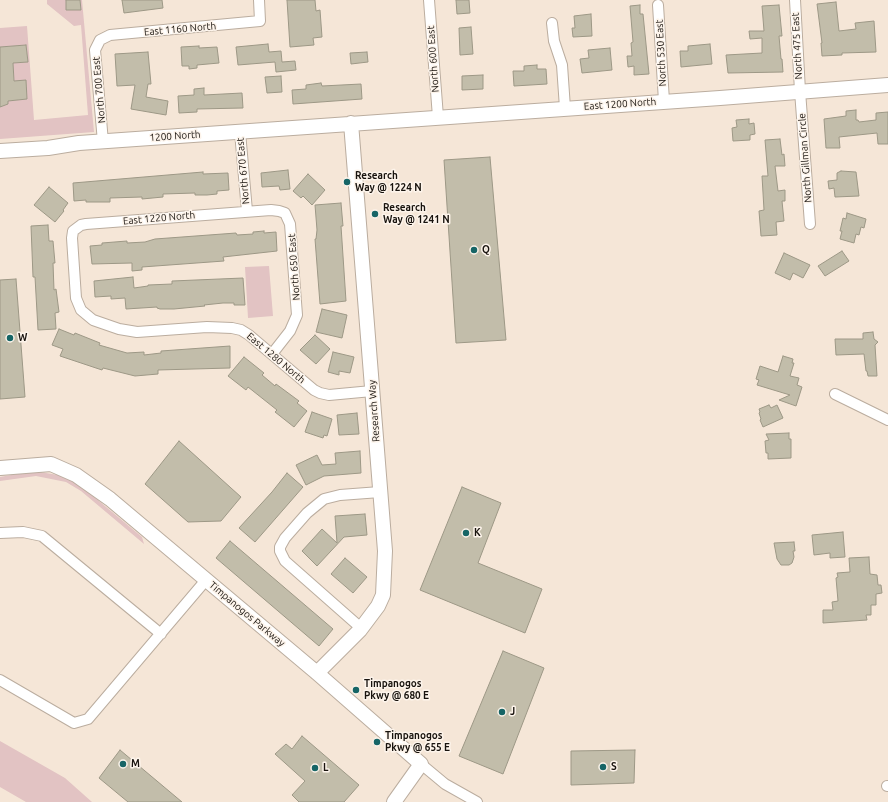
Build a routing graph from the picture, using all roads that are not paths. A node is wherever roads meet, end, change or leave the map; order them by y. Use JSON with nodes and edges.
{"nodes":[{"id":1,"x":259,"y":0,"type":"edge"},
{"id":2,"x":429,"y":0,"type":"edge"},
{"id":3,"x":795,"y":0,"type":"edge"},
{"id":4,"x":658,"y":5,"type":"dead end"},
{"id":5,"x":552,"y":23,"type":"dead end"},
{"id":6,"x":100,"y":40,"type":"joint"},
{"id":7,"x":888,"y":85,"type":"edge"},
{"id":8,"x":800,"y":91,"type":"junction"},
{"id":9,"x":664,"y":101,"type":"junction"},
{"id":10,"x":565,"y":108,"type":"junction"},
{"id":11,"x":438,"y":117,"type":"junction"},
{"id":12,"x":351,"y":124,"type":"junction"},
{"id":13,"x":240,"y":132,"type":"junction"},
{"id":14,"x":103,"y":142,"type":"junction"},
{"id":15,"x":0,"y":151,"type":"edge"},
{"id":16,"x":246,"y":211,"type":"junction"},
{"id":17,"x":810,"y":224,"type":"dead end"},
{"id":18,"x":84,"y":314,"type":"joint"},
{"id":19,"x":272,"y":354,"type":"junction"},
{"id":20,"x":372,"y":392,"type":"junction"},
{"id":21,"x":835,"y":394,"type":"dead end"},
{"id":22,"x":888,"y":420,"type":"edge"},
{"id":23,"x":0,"y":468,"type":"edge"},
{"id":24,"x":380,"y":492,"type":"junction"},
{"id":25,"x":0,"y":533,"type":"edge"},
{"id":26,"x":206,"y":580,"type":"junction"},
{"id":27,"x":361,"y":628,"type":"junction"},
{"id":28,"x":161,"y":634,"type":"junction"},
{"id":29,"x":317,"y":673,"type":"junction"},
{"id":30,"x":0,"y":680,"type":"edge"},
{"id":31,"x":421,"y":764,"type":"junction"},
{"id":32,"x":394,"y":802,"type":"edge"},
{"id":33,"x":477,"y":802,"type":"edge"}],
"edges":[{"from":1,"to":6,"type":"street","name":"East 1160 North"},
{"from":2,"to":11,"type":"street","name":"North 600 East"},
{"from":3,"to":8,"type":"street","name":"North 475 East"},
{"from":4,"to":9,"type":"street","name":"North 530 East"},
{"from":5,"to":10,"type":"street"},
{"from":6,"to":14,"type":"street","name":"North 700 East"},
{"from":7,"to":8,"type":"street","name":"East 1200 North"},
{"from":8,"to":9,"type":"street","name":"East 1200 North"},
{"from":8,"to":17,"type":"street","name":"North Gillman Circle"},
{"from":9,"to":10,"type":"street","name":"East 1200 North"},
{"from":10,"to":11,"type":"street","name":"East 1200 North"},
{"from":11,"to":12,"type":"street","name":"East 1200 North"},
{"from":12,"to":13,"type":"street","name":"1200 North"},
{"from":12,"to":20,"type":"street","name":"Research Way"},
{"from":13,"to":14,"type":"street","name":"1200 North"},
{"from":13,"to":16,"type":"street","name":"North 670 East"},
{"from":14,"to":15,"type":"street","name":"1200 North"},
{"from":16,"to":18,"type":"street","name":"East 1220 North"},
{"from":16,"to":19,"type":"street","name":"North 650 East"},
{"from":18,"to":19,"type":"street","name":"East 1280 North"},
{"from":19,"to":20,"type":"street","name":"East 1280 North"},
{"from":20,"to":24,"type":"street","name":"Research Way"},
{"from":21,"to":22,"type":"street"},
{"from":23,"to":26,"type":"street","name":"Timpanogos Parkway"},
{"from":24,"to":27,"type":"street","name":"Research Way"},
{"from":24,"to":27,"type":"street"},
{"from":25,"to":28,"type":"street"},
{"from":26,"to":28,"type":"street"},
{"from":26,"to":29,"type":"street","name":"Timpanogos Parkway"},
{"from":27,"to":29,"type":"street","name":"Research Way"},
{"from":28,"to":30,"type":"street"},
{"from":29,"to":31,"type":"street","name":"Timpanogos Parkway"},
{"from":31,"to":32,"type":"street"},
{"from":31,"to":33,"type":"street","name":"Timpanogos Parkway"}]}
